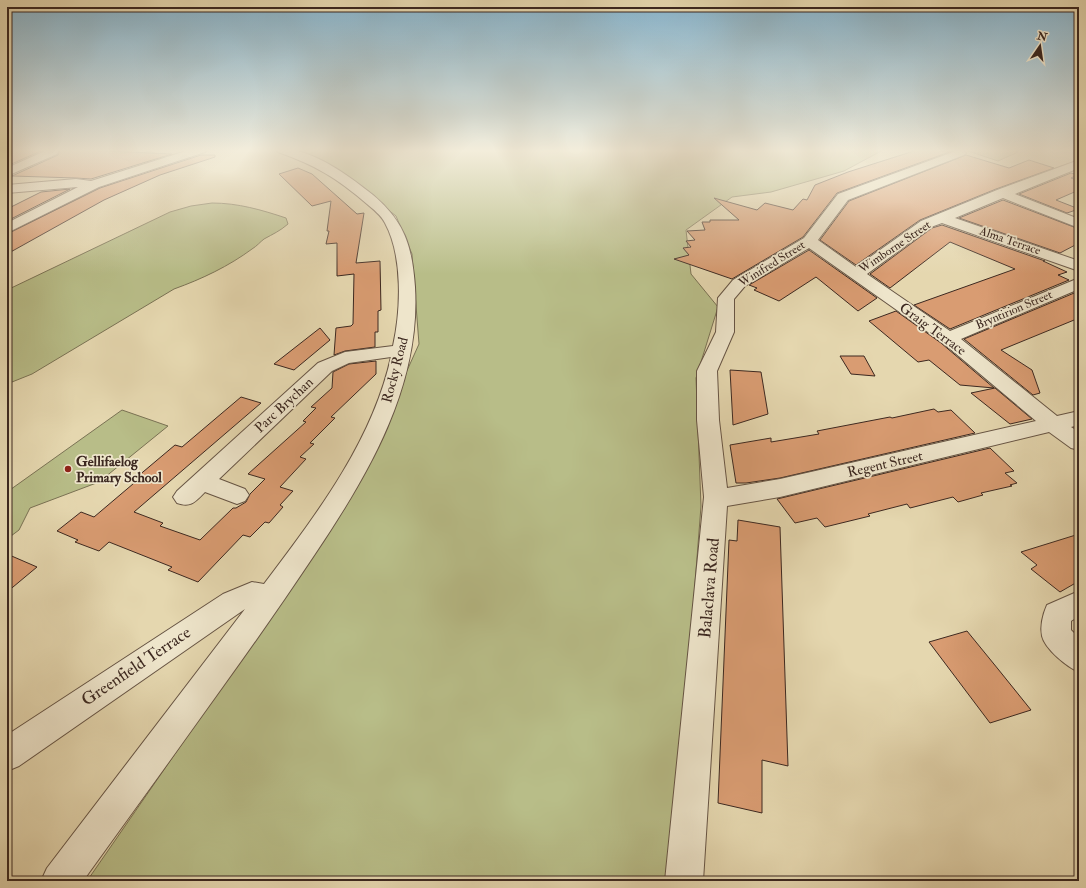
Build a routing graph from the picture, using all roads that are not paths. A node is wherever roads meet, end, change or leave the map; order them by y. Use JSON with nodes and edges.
{"nodes":[{"id":1,"x":80,"y":191,"type":"edge"},
{"id":2,"x":359,"y":191,"type":"edge"},
{"id":3,"x":858,"y":191,"type":"edge"},
{"id":4,"x":1006,"y":191,"type":"edge"},
{"id":5,"x":1002,"y":193,"type":"junction"},
{"id":6,"x":942,"y":218,"type":"junction"},
{"id":7,"x":1077,"y":221,"type":"edge"},
{"id":8,"x":7,"y":229,"type":"edge"},
{"id":9,"x":809,"y":241,"type":"junction"},
{"id":10,"x":1079,"y":266,"type":"edge"},
{"id":11,"x":856,"y":274,"type":"junction"},
{"id":12,"x":1079,"y":283,"type":"edge"},
{"id":13,"x":726,"y":298,"type":"joint"},
{"id":14,"x":948,"y":338,"type":"junction"},
{"id":15,"x":402,"y":350,"type":"junction"},
{"id":16,"x":1079,"y":418,"type":"edge"},
{"id":17,"x":1053,"y":424,"type":"junction"},
{"id":18,"x":1079,"y":443,"type":"edge"},
{"id":19,"x":237,"y":495,"type":"dead end"},
{"id":20,"x":716,"y":497,"type":"junction"},
{"id":21,"x":271,"y":597,"type":"junction"},
{"id":22,"x":1079,"y":603,"type":"edge"},
{"id":23,"x":1079,"y":658,"type":"edge"},
{"id":24,"x":7,"y":754,"type":"edge"},
{"id":25,"x":60,"y":881,"type":"edge"},
{"id":26,"x":684,"y":881,"type":"edge"}],
"edges":[{"from":1,"to":8,"type":"street"},
{"from":2,"to":15,"type":"street","name":"Rocky Road"},
{"from":3,"to":9,"type":"street","name":"Winifred Street"},
{"from":4,"to":5,"type":"street","name":"Wimborne Street"},
{"from":5,"to":6,"type":"street","name":"Wimborne Street"},
{"from":5,"to":7,"type":"street"},
{"from":6,"to":10,"type":"street","name":"Alma Terrace"},
{"from":6,"to":11,"type":"street","name":"Wimborne Street"},
{"from":9,"to":11,"type":"street","name":"Graig Terrace"},
{"from":9,"to":13,"type":"street","name":"Winifred Street"},
{"from":11,"to":14,"type":"street","name":"Graig Terrace"},
{"from":12,"to":14,"type":"street","name":"Bryntirion Street"},
{"from":13,"to":20,"type":"street","name":"Balaclava Road"},
{"from":14,"to":17,"type":"street","name":"Graig Terrace"},
{"from":15,"to":19,"type":"street","name":"Parc Brychan"},
{"from":15,"to":21,"type":"street","name":"Rocky Road"},
{"from":16,"to":17,"type":"street","name":"Regent Street"},
{"from":17,"to":18,"type":"street","name":"Graig Terrace"},
{"from":17,"to":20,"type":"street","name":"Regent Street"},
{"from":20,"to":26,"type":"street","name":"Balaclava Road"},
{"from":21,"to":24,"type":"street","name":"Greenfield Terrace"},
{"from":21,"to":25,"type":"street","name":"Rocky Road"},
{"from":22,"to":23,"type":"street"}]}
